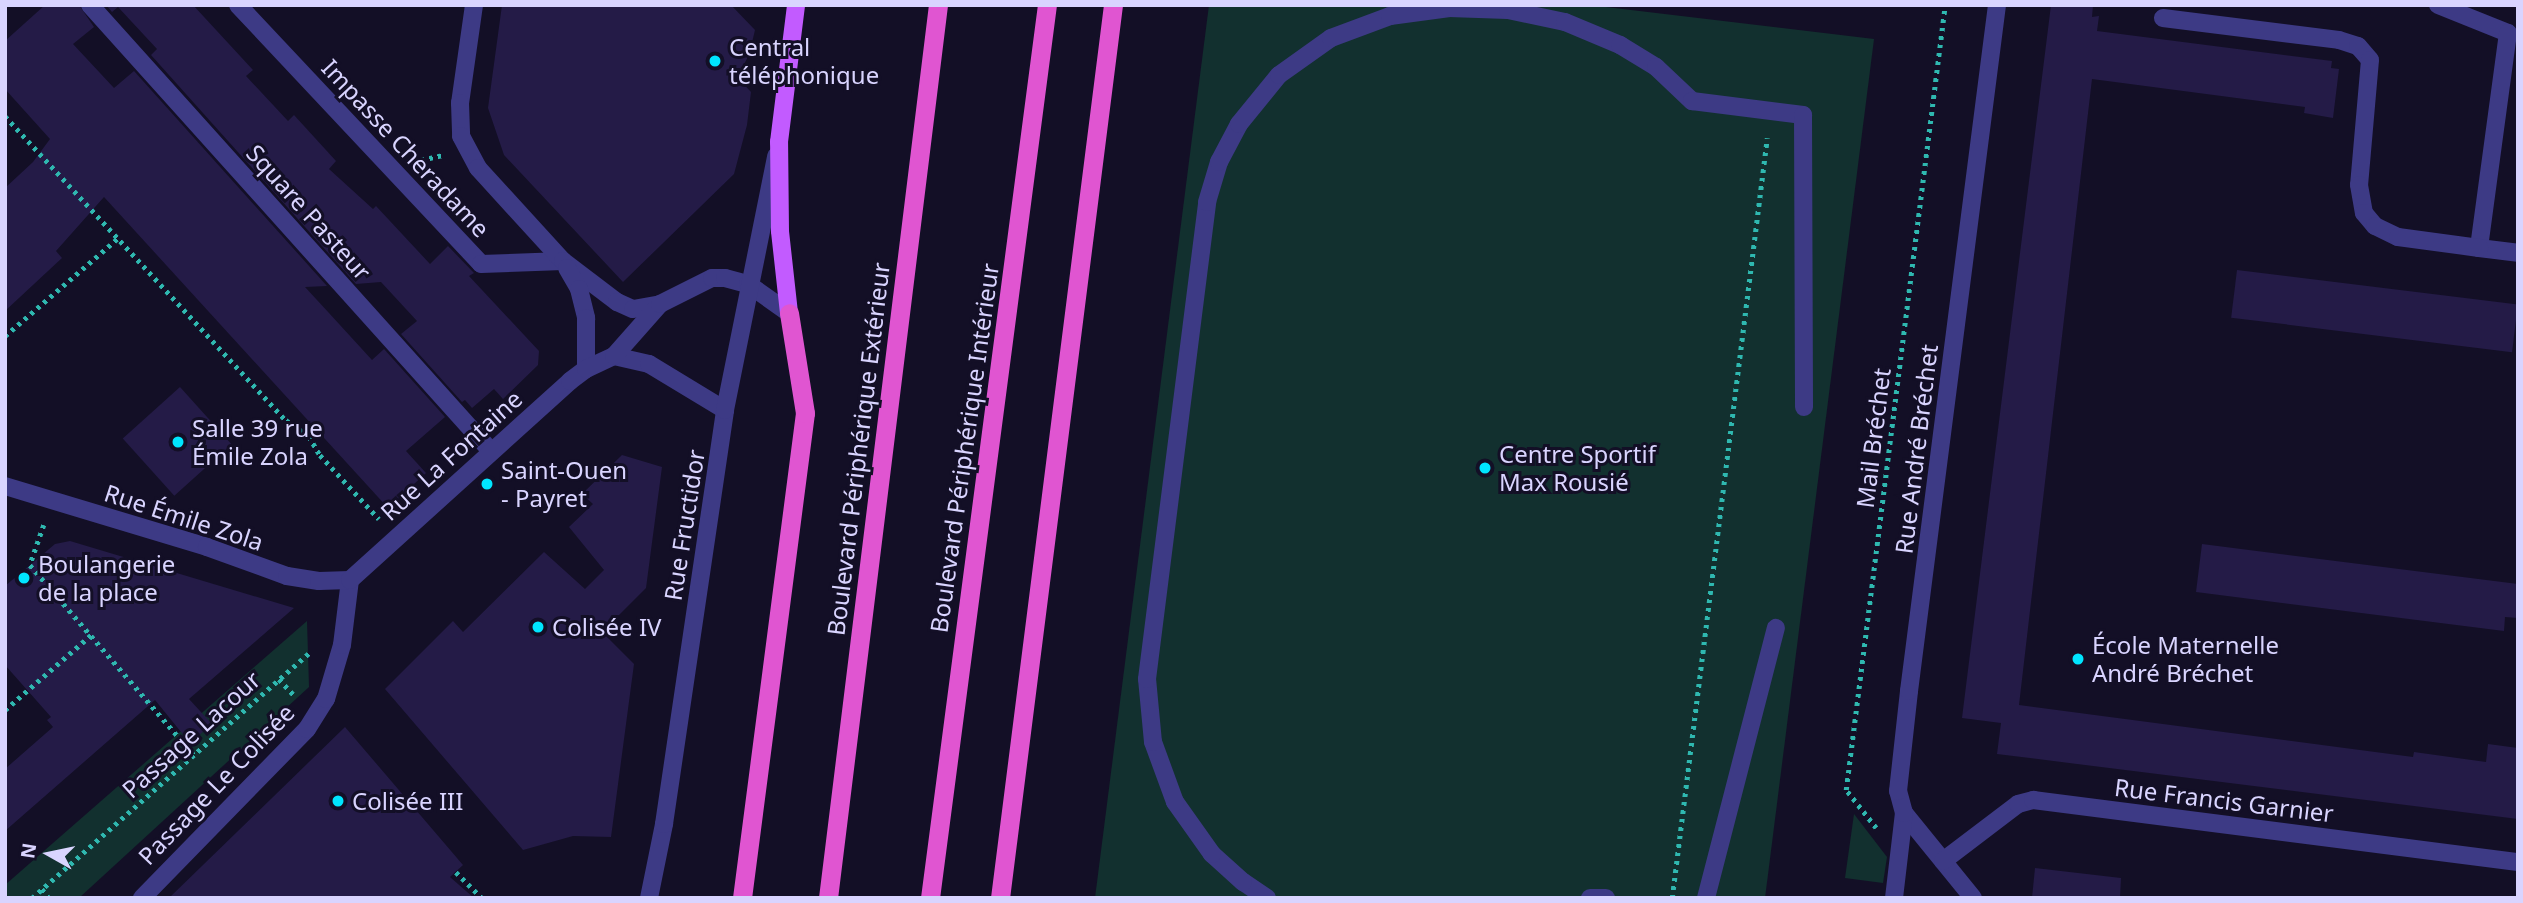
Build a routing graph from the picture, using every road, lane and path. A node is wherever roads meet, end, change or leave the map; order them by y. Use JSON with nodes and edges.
{"nodes":[{"id":1,"x":90,"y":5,"type":"edge"},
{"id":2,"x":238,"y":5,"type":"edge"},
{"id":3,"x":474,"y":5,"type":"edge"},
{"id":4,"x":796,"y":5,"type":"edge"},
{"id":5,"x":938,"y":5,"type":"edge"},
{"id":6,"x":1048,"y":5,"type":"edge"},
{"id":7,"x":1113,"y":5,"type":"edge"},
{"id":8,"x":1945,"y":5,"type":"edge"},
{"id":9,"x":1997,"y":5,"type":"edge"},
{"id":10,"x":2438,"y":5,"type":"edge"},
{"id":11,"x":2162,"y":18,"type":"dead end"},
{"id":12,"x":1770,"y":111,"type":"junction"},
{"id":13,"x":5,"y":117,"type":"edge"},
{"id":14,"x":779,"y":142,"type":"junction"},
{"id":15,"x":469,"y":150,"type":"junction"},
{"id":16,"x":389,"y":166,"type":"junction"},
{"id":17,"x":118,"y":238,"type":"junction"},
{"id":18,"x":2479,"y":248,"type":"junction"},
{"id":19,"x":2518,"y":253,"type":"edge"},
{"id":20,"x":563,"y":261,"type":"junction"},
{"id":21,"x":748,"y":284,"type":"junction"},
{"id":22,"x":660,"y":304,"type":"junction"},
{"id":23,"x":789,"y":313,"type":"junction"},
{"id":24,"x":5,"y":336,"type":"edge"},
{"id":25,"x":614,"y":356,"type":"junction"},
{"id":26,"x":586,"y":369,"type":"junction"},
{"id":27,"x":1804,"y":407,"type":"dead end"},
{"id":28,"x":725,"y":410,"type":"junction"},
{"id":29,"x":491,"y":451,"type":"junction"},
{"id":30,"x":5,"y":486,"type":"edge"},
{"id":31,"x":53,"y":500,"type":"junction"},
{"id":32,"x":396,"y":538,"type":"junction"},
{"id":33,"x":350,"y":580,"type":"junction"},
{"id":34,"x":1776,"y":628,"type":"dead end"},
{"id":35,"x":91,"y":635,"type":"junction"},
{"id":36,"x":314,"y":649,"type":"dead end"},
{"id":37,"x":5,"y":710,"type":"edge"},
{"id":38,"x":194,"y":755,"type":"junction"},
{"id":39,"x":1904,"y":813,"type":"junction"},
{"id":40,"x":1899,"y":857,"type":"junction"},
{"id":41,"x":1943,"y":861,"type":"junction"},
{"id":42,"x":2518,"y":862,"type":"edge"},
{"id":43,"x":456,"y":872,"type":"dead end"},
{"id":44,"x":42,"y":889,"type":"junction"},
{"id":45,"x":33,"y":898,"type":"edge"},
{"id":46,"x":49,"y":898,"type":"edge"},
{"id":47,"x":142,"y":898,"type":"edge"},
{"id":48,"x":482,"y":898,"type":"edge"},
{"id":49,"x":649,"y":898,"type":"edge"},
{"id":50,"x":742,"y":898,"type":"edge"},
{"id":51,"x":828,"y":898,"type":"edge"},
{"id":52,"x":930,"y":898,"type":"edge"},
{"id":53,"x":1000,"y":898,"type":"edge"},
{"id":54,"x":1267,"y":898,"type":"edge"},
{"id":55,"x":1590,"y":898,"type":"edge"},
{"id":56,"x":1606,"y":898,"type":"edge"},
{"id":57,"x":1672,"y":898,"type":"edge"},
{"id":58,"x":1706,"y":898,"type":"edge"},
{"id":59,"x":1894,"y":898,"type":"edge"},
{"id":60,"x":1973,"y":898,"type":"edge"}],
"edges":[{"from":1,"to":29,"type":"street","name":"Square Pasteur"},
{"from":2,"to":16,"type":"street","name":"Impasse Cheradame"},
{"from":3,"to":15,"type":"street","name":"Rue La Fontaine"},
{"from":4,"to":14,"type":"main road"},
{"from":5,"to":51,"type":"highway","name":"Boulevard Périphérique Extérieur"},
{"from":6,"to":52,"type":"highway","name":"Boulevard Périphérique Intérieur"},
{"from":7,"to":53,"type":"highway"},
{"from":8,"to":40,"type":"path","name":"Mail Bréchet"},
{"from":9,"to":39,"type":"street","name":"Rue André Bréchet"},
{"from":10,"to":18,"type":"street"},
{"from":11,"to":18,"type":"street"},
{"from":12,"to":27,"type":"street"},
{"from":12,"to":54,"type":"street"},
{"from":12,"to":57,"type":"path"},
{"from":13,"to":17,"type":"path"},
{"from":14,"to":21,"type":"street","name":"Rue Fructidor"},
{"from":14,"to":23,"type":"main road"},
{"from":15,"to":16,"type":"path"},
{"from":15,"to":20,"type":"street","name":"Rue La Fontaine"},
{"from":16,"to":20,"type":"street","name":"Impasse Cheradame"},
{"from":17,"to":24,"type":"path"},
{"from":17,"to":32,"type":"path"},
{"from":18,"to":19,"type":"street"},
{"from":20,"to":22,"type":"street","name":"Rue La Fontaine"},
{"from":20,"to":26,"type":"street","name":"Rue La Fontaine"},
{"from":21,"to":22,"type":"street","name":"Rue La Fontaine"},
{"from":21,"to":23,"type":"street","name":"Rue La Fontaine"},
{"from":21,"to":28,"type":"street","name":"Rue Fructidor"},
{"from":22,"to":25,"type":"street","name":"Rue La Fontaine"},
{"from":23,"to":50,"type":"highway"},
{"from":25,"to":26,"type":"street","name":"Rue La Fontaine"},
{"from":25,"to":28,"type":"street"},
{"from":26,"to":29,"type":"street","name":"Rue La Fontaine"},
{"from":28,"to":49,"type":"street","name":"Rue Fructidor"},
{"from":29,"to":32,"type":"street","name":"Rue La Fontaine"},
{"from":30,"to":31,"type":"street","name":"Rue Émile Zola"},
{"from":31,"to":33,"type":"street","name":"Rue Émile Zola"},
{"from":31,"to":35,"type":"path"},
{"from":32,"to":33,"type":"street","name":"Rue La Fontaine"},
{"from":33,"to":47,"type":"street","name":"Passage Le Colisée"},
{"from":34,"to":58,"type":"street"},
{"from":35,"to":37,"type":"path"},
{"from":35,"to":38,"type":"path"},
{"from":36,"to":38,"type":"path","name":"Passage Lacour"},
{"from":38,"to":44,"type":"path","name":"Passage Lacour"},
{"from":39,"to":40,"type":"street","name":"Rue André Bréchet"},
{"from":39,"to":41,"type":"street"},
{"from":40,"to":59,"type":"street","name":"Rue André Bréchet"},
{"from":41,"to":42,"type":"street","name":"Rue Francis Garnier"},
{"from":41,"to":60,"type":"street"},
{"from":43,"to":48,"type":"path"},
{"from":44,"to":45,"type":"path","name":"Passage Lacour"},
{"from":44,"to":46,"type":"path"},
{"from":55,"to":56,"type":"street"}]}
